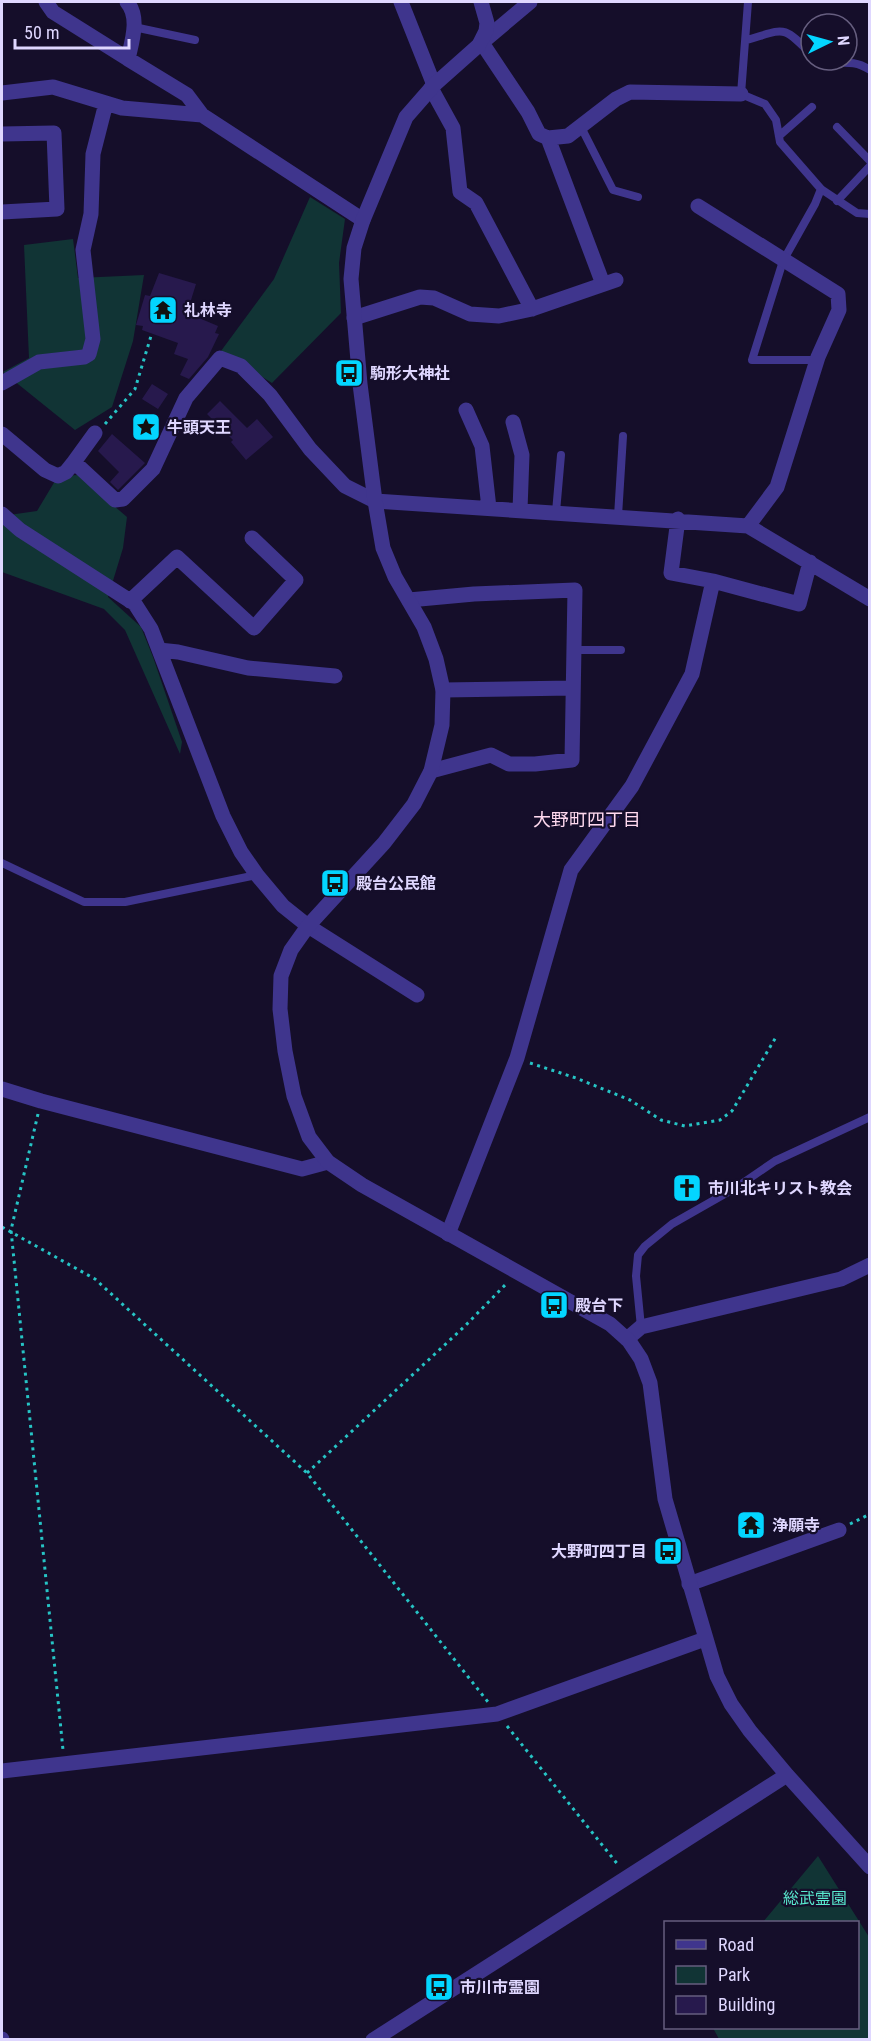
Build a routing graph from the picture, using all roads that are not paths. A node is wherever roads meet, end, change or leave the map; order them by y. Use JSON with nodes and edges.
{"nodes":[{"id":1,"x":46,"y":2,"type":"edge"},
{"id":2,"x":127,"y":2,"type":"edge"},
{"id":3,"x":401,"y":2,"type":"edge"},
{"id":4,"x":481,"y":2,"type":"edge"},
{"id":5,"x":530,"y":2,"type":"edge"},
{"id":6,"x":748,"y":2,"type":"edge"},
{"id":7,"x":134,"y":27,"type":"junction"},
{"id":8,"x":195,"y":40,"type":"dead end"},
{"id":9,"x":747,"y":40,"type":"junction"},
{"id":10,"x":799,"y":41,"type":"edge"},
{"id":11,"x":480,"y":44,"type":"junction"},
{"id":12,"x":128,"y":59,"type":"junction"},
{"id":13,"x":433,"y":86,"type":"junction"},
{"id":14,"x":2,"y":93,"type":"edge"},
{"id":15,"x":741,"y":93,"type":"junction"},
{"id":16,"x":106,"y":103,"type":"junction"},
{"id":17,"x":812,"y":107,"type":"dead end"},
{"id":18,"x":202,"y":115,"type":"junction"},
{"id":19,"x":581,"y":127,"type":"junction"},
{"id":20,"x":837,"y":127,"type":"dead end"},
{"id":21,"x":2,"y":134,"type":"edge"},
{"id":22,"x":779,"y":136,"type":"junction"},
{"id":23,"x":548,"y":138,"type":"junction"},
{"id":24,"x":870,"y":161,"type":"edge"},
{"id":25,"x":870,"y":166,"type":"edge"},
{"id":26,"x":821,"y":189,"type":"junction"},
{"id":27,"x":638,"y":197,"type":"dead end"},
{"id":28,"x":837,"y":201,"type":"junction"},
{"id":29,"x":698,"y":206,"type":"dead end"},
{"id":30,"x":2,"y":212,"type":"edge"},
{"id":31,"x":870,"y":214,"type":"edge"},
{"id":32,"x":363,"y":220,"type":"junction"},
{"id":33,"x":783,"y":261,"type":"junction"},
{"id":34,"x":532,"y":309,"type":"junction"},
{"id":35,"x":354,"y":318,"type":"junction"},
{"id":36,"x":818,"y":360,"type":"junction"},
{"id":37,"x":2,"y":383,"type":"edge"},
{"id":38,"x":466,"y":410,"type":"dead end"},
{"id":39,"x":513,"y":422,"type":"dead end"},
{"id":40,"x":95,"y":433,"type":"road end"},
{"id":41,"x":2,"y":434,"type":"edge"},
{"id":42,"x":623,"y":436,"type":"dead end"},
{"id":43,"x":561,"y":455,"type":"dead end"},
{"id":44,"x":74,"y":462,"type":"junction"},
{"id":45,"x":375,"y":501,"type":"junction"},
{"id":46,"x":489,"y":508,"type":"junction"},
{"id":47,"x":520,"y":510,"type":"junction"},
{"id":48,"x":556,"y":512,"type":"junction"},
{"id":49,"x":2,"y":514,"type":"edge"},
{"id":50,"x":618,"y":516,"type":"junction"},
{"id":51,"x":678,"y":519,"type":"junction"},
{"id":52,"x":748,"y":526,"type":"junction"},
{"id":53,"x":252,"y":538,"type":"dead end"},
{"id":54,"x":810,"y":562,"type":"junction"},
{"id":55,"x":713,"y":581,"type":"junction"},
{"id":56,"x":870,"y":599,"type":"edge"},
{"id":57,"x":409,"y":600,"type":"junction"},
{"id":58,"x":130,"y":601,"type":"junction"},
{"id":59,"x":159,"y":650,"type":"junction"},
{"id":60,"x":573,"y":650,"type":"junction"},
{"id":61,"x":621,"y":650,"type":"dead end"},
{"id":62,"x":335,"y":676,"type":"dead end"},
{"id":63,"x":573,"y":688,"type":"junction"},
{"id":64,"x":443,"y":690,"type":"junction"},
{"id":65,"x":431,"y":771,"type":"junction"},
{"id":66,"x":2,"y":863,"type":"edge"},
{"id":67,"x":257,"y":875,"type":"junction"},
{"id":68,"x":308,"y":926,"type":"junction"},
{"id":69,"x":417,"y":995,"type":"dead end"},
{"id":70,"x":2,"y":1089,"type":"edge"},
{"id":71,"x":870,"y":1117,"type":"edge"},
{"id":72,"x":328,"y":1162,"type":"junction"},
{"id":73,"x":448,"y":1234,"type":"junction"},
{"id":74,"x":870,"y":1265,"type":"edge"},
{"id":75,"x":641,"y":1327,"type":"junction"},
{"id":76,"x":627,"y":1339,"type":"junction"},
{"id":77,"x":839,"y":1530,"type":"road end"},
{"id":78,"x":689,"y":1584,"type":"junction"},
{"id":79,"x":705,"y":1639,"type":"junction"},
{"id":80,"x":2,"y":1771,"type":"edge"},
{"id":81,"x":787,"y":1775,"type":"junction"},
{"id":82,"x":870,"y":1867,"type":"edge"},
{"id":83,"x":373,"y":2040,"type":"edge"}],
"edges":[{"from":1,"to":12,"type":"street"},
{"from":2,"to":7,"type":"street"},
{"from":3,"to":13,"type":"street"},
{"from":4,"to":11,"type":"street"},
{"from":5,"to":11,"type":"street"},
{"from":6,"to":9,"type":"lane"},
{"from":7,"to":8,"type":"lane"},
{"from":7,"to":12,"type":"street"},
{"from":9,"to":10,"type":"lane"},
{"from":9,"to":15,"type":"lane"},
{"from":11,"to":13,"type":"street"},
{"from":11,"to":23,"type":"street"},
{"from":12,"to":18,"type":"street"},
{"from":13,"to":32,"type":"street"},
{"from":13,"to":34,"type":"street"},
{"from":14,"to":16,"type":"street"},
{"from":15,"to":19,"type":"street"},
{"from":15,"to":22,"type":"lane"},
{"from":16,"to":18,"type":"street"},
{"from":16,"to":37,"type":"street"},
{"from":17,"to":22,"type":"lane"},
{"from":18,"to":32,"type":"street"},
{"from":19,"to":23,"type":"street"},
{"from":19,"to":27,"type":"lane"},
{"from":20,"to":24,"type":"lane"},
{"from":21,"to":30,"type":"street"},
{"from":22,"to":26,"type":"lane"},
{"from":23,"to":34,"type":"street"},
{"from":25,"to":28,"type":"lane"},
{"from":26,"to":28,"type":"lane"},
{"from":26,"to":33,"type":"lane"},
{"from":28,"to":31,"type":"lane"},
{"from":29,"to":33,"type":"street"},
{"from":32,"to":35,"type":"street"},
{"from":33,"to":36,"type":"street"},
{"from":33,"to":36,"type":"lane"},
{"from":34,"to":35,"type":"street"},
{"from":35,"to":45,"type":"street"},
{"from":36,"to":52,"type":"street"},
{"from":38,"to":46,"type":"street"},
{"from":39,"to":47,"type":"street"},
{"from":40,"to":44,"type":"street"},
{"from":41,"to":44,"type":"street"},
{"from":42,"to":50,"type":"lane"},
{"from":43,"to":48,"type":"lane"},
{"from":44,"to":45,"type":"street"},
{"from":45,"to":46,"type":"street"},
{"from":45,"to":57,"type":"street"},
{"from":46,"to":47,"type":"street"},
{"from":47,"to":48,"type":"street"},
{"from":48,"to":50,"type":"street"},
{"from":49,"to":58,"type":"street"},
{"from":50,"to":51,"type":"street"},
{"from":51,"to":52,"type":"street"},
{"from":51,"to":55,"type":"street"},
{"from":52,"to":54,"type":"street"},
{"from":53,"to":58,"type":"street"},
{"from":54,"to":55,"type":"street"},
{"from":54,"to":56,"type":"street"},
{"from":55,"to":73,"type":"street"},
{"from":57,"to":60,"type":"street"},
{"from":57,"to":64,"type":"street"},
{"from":58,"to":59,"type":"street"},
{"from":59,"to":62,"type":"street"},
{"from":59,"to":67,"type":"street"},
{"from":60,"to":61,"type":"lane"},
{"from":60,"to":63,"type":"street"},
{"from":63,"to":64,"type":"street"},
{"from":63,"to":65,"type":"street"},
{"from":64,"to":65,"type":"street"},
{"from":65,"to":68,"type":"street"},
{"from":66,"to":67,"type":"lane"},
{"from":67,"to":68,"type":"street"},
{"from":68,"to":69,"type":"street"},
{"from":68,"to":72,"type":"street"},
{"from":70,"to":72,"type":"street"},
{"from":71,"to":75,"type":"lane"},
{"from":72,"to":73,"type":"street"},
{"from":73,"to":76,"type":"street"},
{"from":74,"to":75,"type":"street"},
{"from":75,"to":76,"type":"street"},
{"from":76,"to":78,"type":"street"},
{"from":77,"to":78,"type":"street"},
{"from":78,"to":79,"type":"street"},
{"from":79,"to":80,"type":"street"},
{"from":79,"to":81,"type":"street"},
{"from":81,"to":82,"type":"street"},
{"from":81,"to":83,"type":"street"}]}
